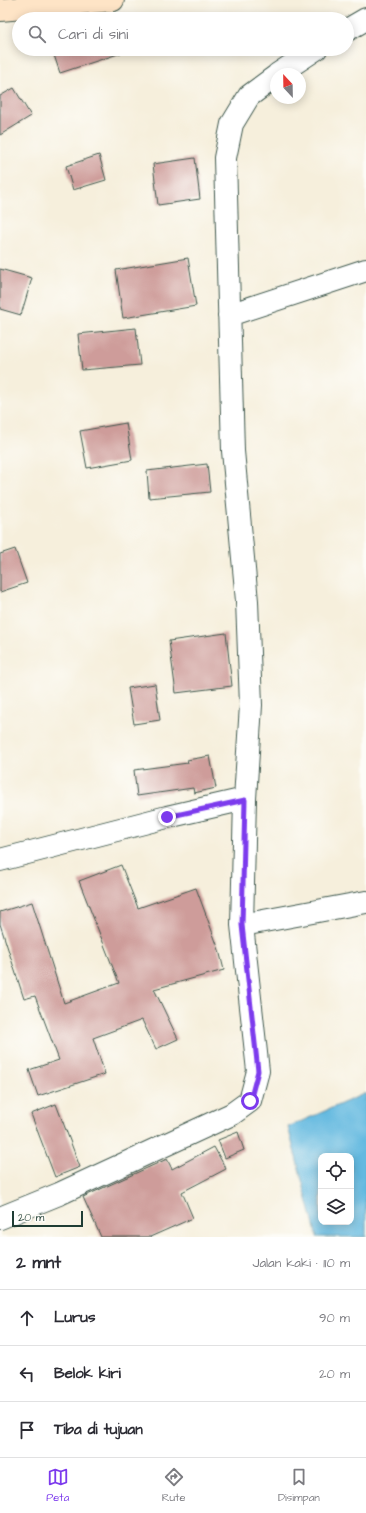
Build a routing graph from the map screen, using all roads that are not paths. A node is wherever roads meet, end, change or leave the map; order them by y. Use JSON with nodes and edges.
{"nodes":[{"id":1,"x":113,"y":0,"type":"edge"},
{"id":2,"x":0,"y":10,"type":"edge"},
{"id":3,"x":366,"y":19,"type":"edge"},
{"id":4,"x":354,"y":26,"type":"edge"},
{"id":5,"x":306,"y":56,"type":"edge"},
{"id":6,"x":288,"y":68,"type":"edge"},
{"id":7,"x":270,"y":80,"type":"edge"},
{"id":8,"x":366,"y":270,"type":"edge"},
{"id":9,"x":229,"y":315,"type":"junction"},
{"id":10,"x":245,"y":800,"type":"junction"},
{"id":11,"x":0,"y":860,"type":"edge"},
{"id":12,"x":366,"y":902,"type":"edge"},
{"id":13,"x":242,"y":925,"type":"junction"},
{"id":14,"x":0,"y":1218,"type":"edge"}],
"edges":[{"from":1,"to":2,"type":"main road"},
{"from":3,"to":4,"type":"street"},
{"from":5,"to":6,"type":"street"},
{"from":7,"to":9,"type":"street"},
{"from":8,"to":9,"type":"street"},
{"from":9,"to":10,"type":"street"},
{"from":10,"to":11,"type":"street"},
{"from":10,"to":13,"type":"street"},
{"from":12,"to":13,"type":"street"},
{"from":13,"to":14,"type":"street"}]}
